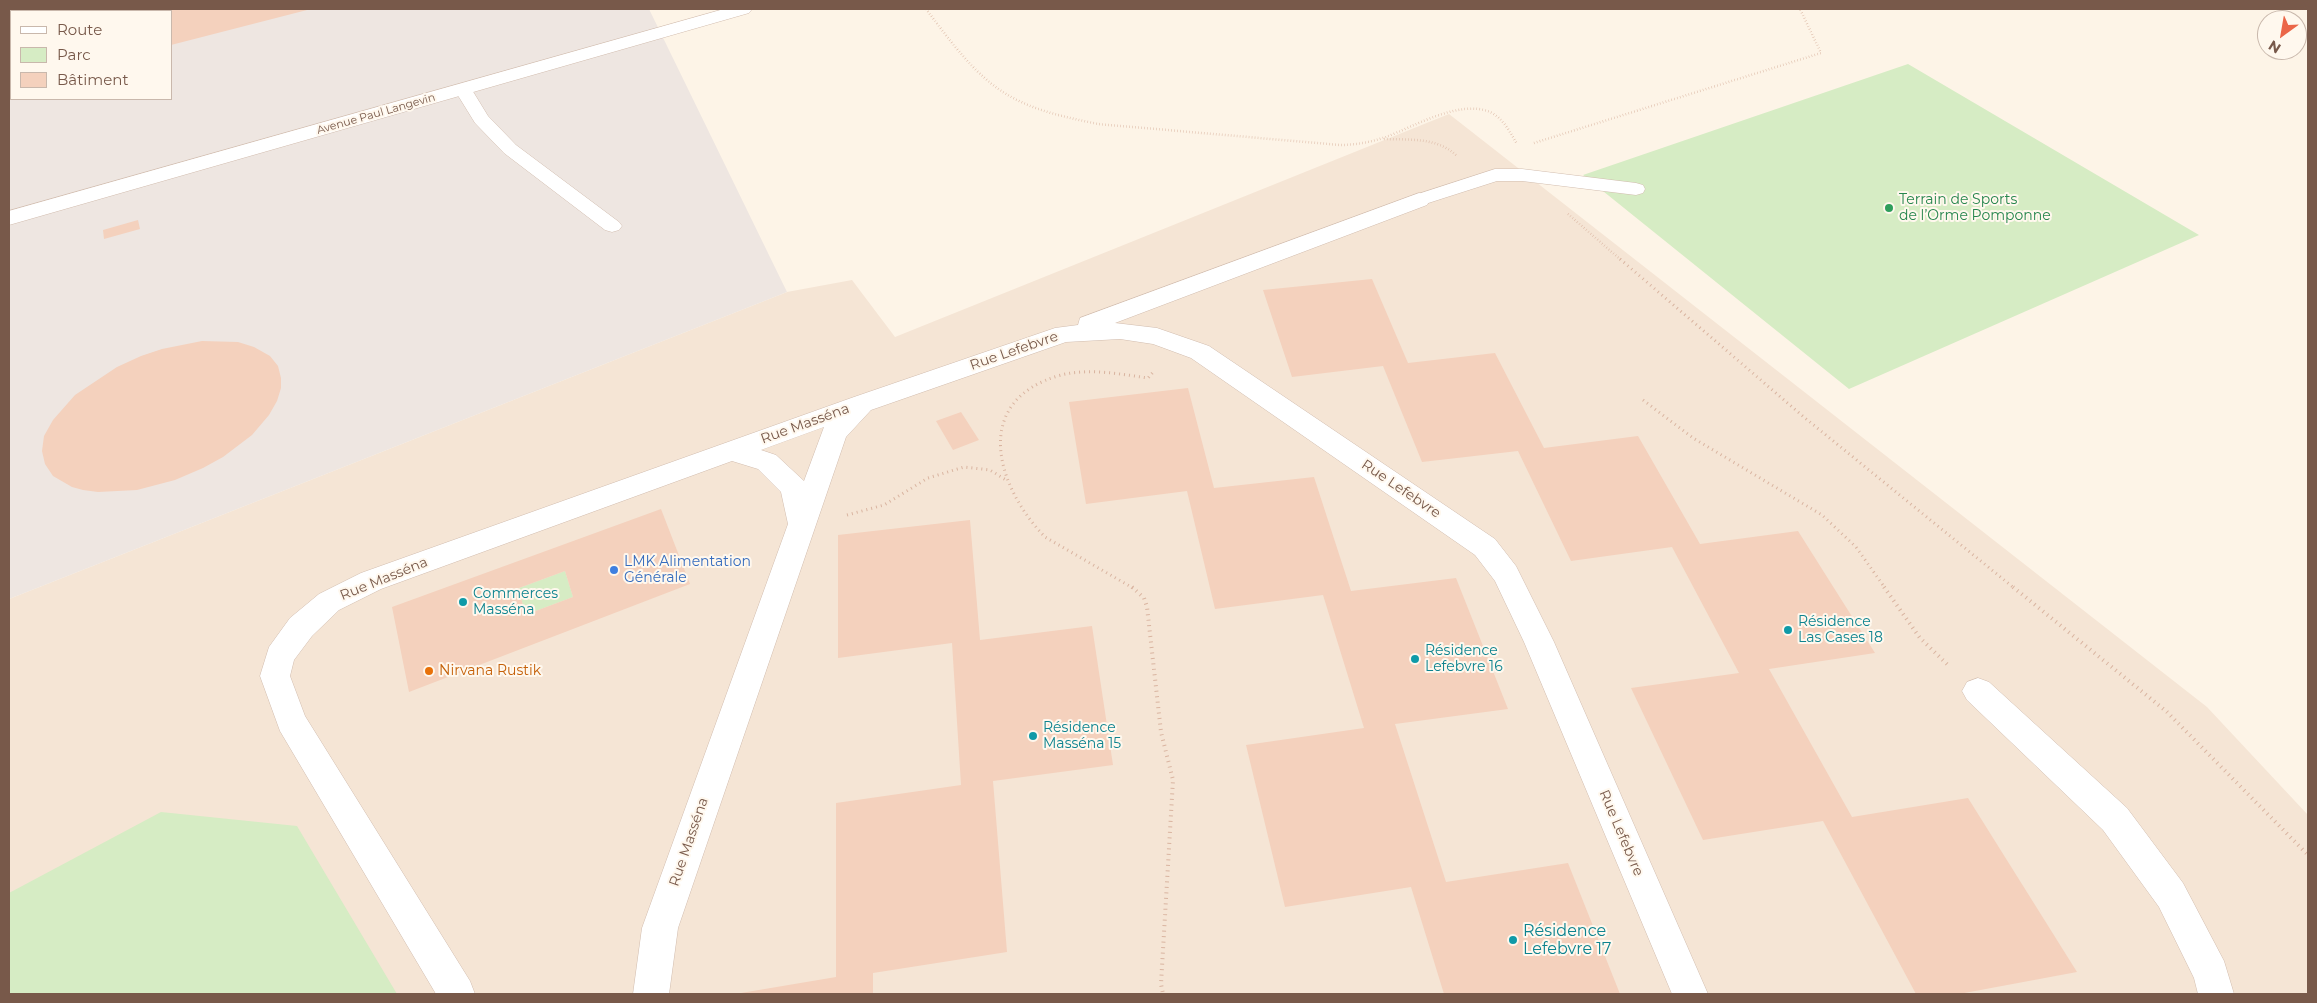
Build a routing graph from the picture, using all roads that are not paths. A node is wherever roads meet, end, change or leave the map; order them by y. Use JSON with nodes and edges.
{"nodes":[{"id":1,"x":743,"y":9,"type":"edge"},
{"id":2,"x":463,"y":89,"type":"junction"},
{"id":3,"x":1636,"y":188,"type":"dead end"},
{"id":4,"x":1419,"y":200,"type":"joint"},
{"id":5,"x":9,"y":218,"type":"edge"},
{"id":6,"x":612,"y":226,"type":"dead end"},
{"id":7,"x":1064,"y":334,"type":"junction"},
{"id":8,"x":863,"y":403,"type":"junction"},
{"id":9,"x":731,"y":451,"type":"junction"},
{"id":10,"x":802,"y":524,"type":"junction"},
{"id":11,"x":1978,"y":691,"type":"road end"},
{"id":12,"x":457,"y":994,"type":"edge"},
{"id":13,"x":650,"y":994,"type":"edge"},
{"id":14,"x":1690,"y":994,"type":"edge"},
{"id":15,"x":2216,"y":994,"type":"edge"}],
"edges":[{"from":1,"to":2,"type":"street","name":"Avenue Paul Langevin"},
{"from":2,"to":5,"type":"street","name":"Avenue Paul Langevin"},
{"from":2,"to":6,"type":"lane"},
{"from":3,"to":4,"type":"lane"},
{"from":4,"to":7,"type":"street"},
{"from":7,"to":8,"type":"street","name":"Rue Lefebvre"},
{"from":7,"to":14,"type":"street","name":"Rue Lefebvre"},
{"from":8,"to":9,"type":"street","name":"Rue Masséna"},
{"from":8,"to":10,"type":"street","name":"Rue Masséna"},
{"from":9,"to":10,"type":"street","name":"Rue Masséna"},
{"from":9,"to":12,"type":"street","name":"Rue Masséna"},
{"from":10,"to":13,"type":"street","name":"Rue Masséna"},
{"from":11,"to":15,"type":"street"}]}
